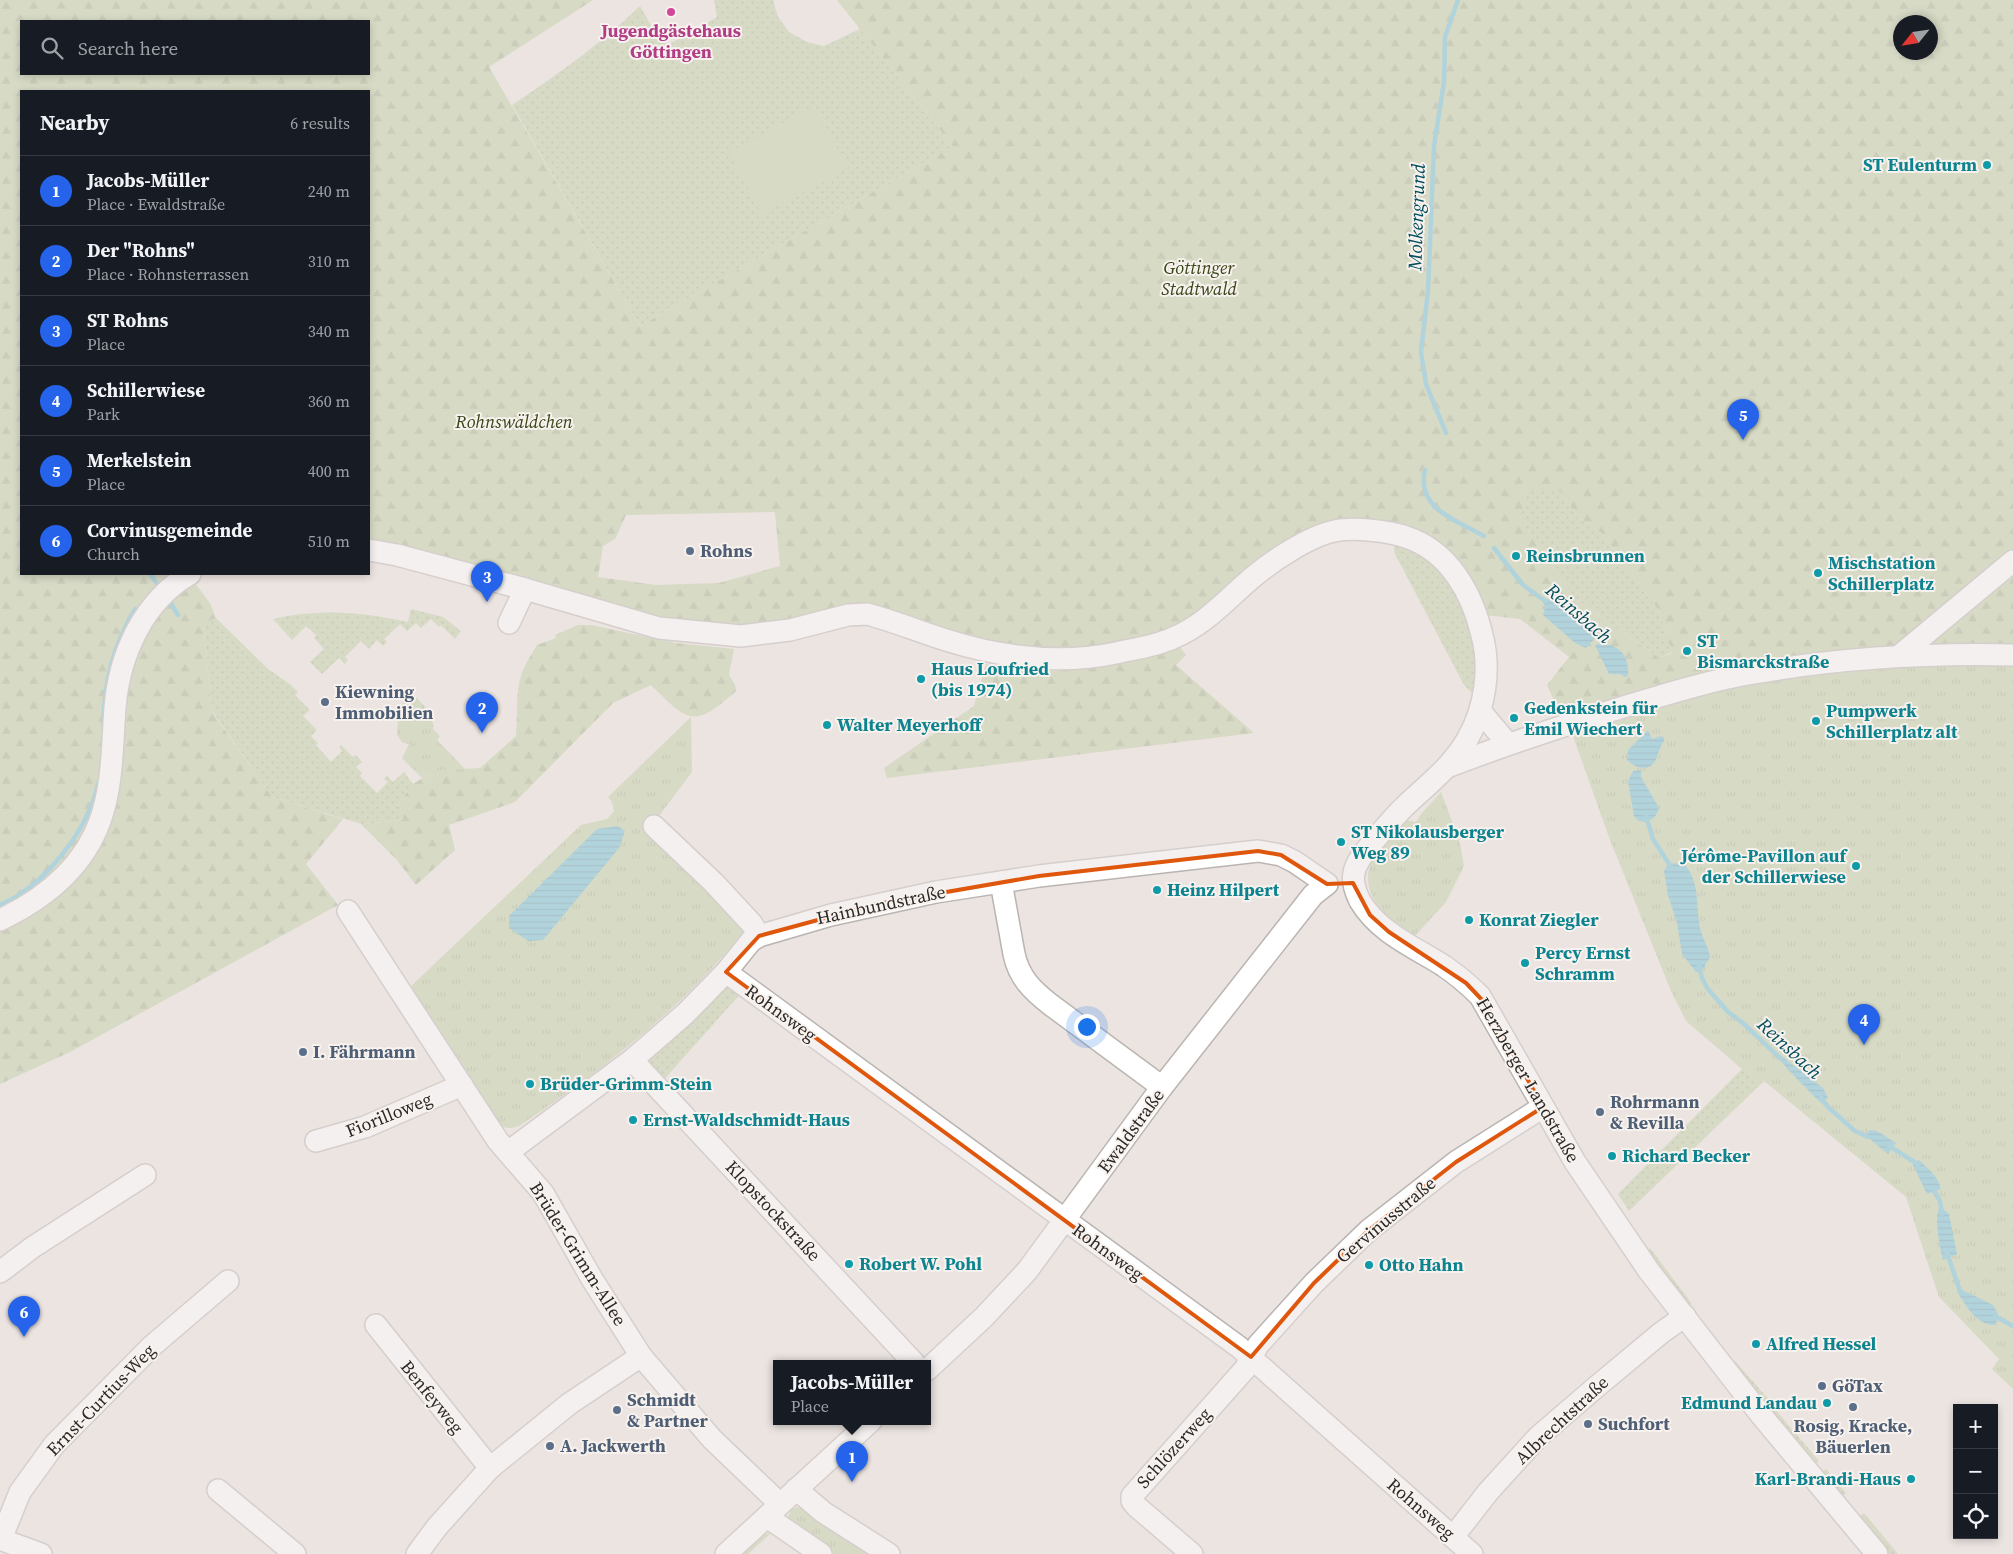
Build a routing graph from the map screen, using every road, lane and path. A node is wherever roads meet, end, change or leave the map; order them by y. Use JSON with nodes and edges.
{"nodes":[{"id":1,"x":370,"y":550,"type":"edge"},
{"id":2,"x":2013,"y":561,"type":"edge"},
{"id":3,"x":189,"y":575,"type":"edge"},
{"id":4,"x":525,"y":589,"type":"junction"},
{"id":5,"x":509,"y":623,"type":"dead end"},
{"id":6,"x":2013,"y":655,"type":"edge"},
{"id":7,"x":1899,"y":656,"type":"junction"},
{"id":8,"x":1481,"y":712,"type":"junction"},
{"id":9,"x":1508,"y":744,"type":"junction"},
{"id":10,"x":1447,"y":767,"type":"junction"},
{"id":11,"x":654,"y":826,"type":"dead end"},
{"id":12,"x":1002,"y":882,"type":"junction"},
{"id":13,"x":1353,"y":883,"type":"junction"},
{"id":14,"x":1327,"y":884,"type":"junction"},
{"id":15,"x":348,"y":910,"type":"dead end"},
{"id":16,"x":0,"y":920,"type":"edge"},
{"id":17,"x":759,"y":936,"type":"junction"},
{"id":18,"x":726,"y":972,"type":"junction"},
{"id":19,"x":632,"y":1060,"type":"junction"},
{"id":20,"x":462,"y":1085,"type":"junction"},
{"id":21,"x":1162,"y":1087,"type":"junction"},
{"id":22,"x":1544,"y":1107,"type":"junction"},
{"id":23,"x":316,"y":1141,"type":"dead end"},
{"id":24,"x":508,"y":1152,"type":"junction"},
{"id":25,"x":145,"y":1175,"type":"dead end"},
{"id":26,"x":1065,"y":1220,"type":"junction"},
{"id":27,"x":0,"y":1272,"type":"edge"},
{"id":28,"x":228,"y":1281,"type":"dead end"},
{"id":29,"x":1685,"y":1316,"type":"junction"},
{"id":30,"x":376,"y":1325,"type":"dead end"},
{"id":31,"x":641,"y":1356,"type":"junction"},
{"id":32,"x":1251,"y":1357,"type":"junction"},
{"id":33,"x":911,"y":1360,"type":"edge"},
{"id":34,"x":931,"y":1366,"type":"edge"},
{"id":35,"x":867,"y":1425,"type":"edge"},
{"id":36,"x":490,"y":1468,"type":"junction"},
{"id":37,"x":796,"y":1489,"type":"junction"},
{"id":38,"x":218,"y":1490,"type":"dead end"},
{"id":39,"x":774,"y":1510,"type":"junction"},
{"id":40,"x":1453,"y":1537,"type":"junction"},
{"id":41,"x":0,"y":1539,"type":"edge"},
{"id":42,"x":41,"y":1554,"type":"edge"},
{"id":43,"x":295,"y":1554,"type":"edge"},
{"id":44,"x":417,"y":1554,"type":"edge"},
{"id":45,"x":726,"y":1554,"type":"edge"},
{"id":46,"x":821,"y":1554,"type":"edge"},
{"id":47,"x":889,"y":1554,"type":"edge"},
{"id":48,"x":1192,"y":1554,"type":"edge"},
{"id":49,"x":1472,"y":1554,"type":"edge"},
{"id":50,"x":1877,"y":1554,"type":"edge"}],
"edges":[{"from":1,"to":4,"type":"street"},
{"from":2,"to":7,"type":"street"},
{"from":3,"to":16,"type":"street"},
{"from":4,"to":5,"type":"street"},
{"from":4,"to":8,"type":"street"},
{"from":6,"to":7,"type":"street"},
{"from":7,"to":9,"type":"street"},
{"from":8,"to":9,"type":"street"},
{"from":8,"to":10,"type":"street"},
{"from":9,"to":10,"type":"street"},
{"from":10,"to":13,"type":"street"},
{"from":11,"to":17,"type":"street"},
{"from":12,"to":14,"type":"street","name":"Hainbundstraße"},
{"from":12,"to":17,"type":"street","name":"Hainbundstraße"},
{"from":12,"to":21,"type":"street"},
{"from":13,"to":14,"type":"street"},
{"from":13,"to":22,"type":"street","name":"Herzberger Landstraße"},
{"from":14,"to":21,"type":"street","name":"Ewaldstraße"},
{"from":15,"to":20,"type":"street","name":"Brüder-Grimm-Allee"},
{"from":17,"to":18,"type":"street","name":"Hainbundstraße"},
{"from":18,"to":19,"type":"street","name":"Hainbundstraße"},
{"from":18,"to":26,"type":"street","name":"Rohnsweg"},
{"from":19,"to":24,"type":"street","name":"Hainbundstraße"},
{"from":19,"to":33,"type":"street","name":"Klopstockstraße"},
{"from":20,"to":23,"type":"street","name":"Fiorilloweg"},
{"from":20,"to":24,"type":"street","name":"Brüder-Grimm-Allee"},
{"from":21,"to":26,"type":"street","name":"Ewaldstraße"},
{"from":22,"to":29,"type":"street","name":"Herzberger Landstraße"},
{"from":22,"to":32,"type":"street","name":"Gervinusstraße"},
{"from":24,"to":31,"type":"street","name":"Brüder-Grimm-Allee"},
{"from":25,"to":27,"type":"street"},
{"from":26,"to":32,"type":"street","name":"Rohnsweg"},
{"from":26,"to":34,"type":"street","name":"Ewaldstraße"},
{"from":28,"to":41,"type":"street","name":"Ernst-Curtius-Weg"},
{"from":29,"to":40,"type":"street","name":"Albrechtstraße"},
{"from":29,"to":50,"type":"street","name":"Herzberger Landstraße"},
{"from":30,"to":36,"type":"street","name":"Benfeyweg"},
{"from":31,"to":36,"type":"street"},
{"from":31,"to":39,"type":"street","name":"Brüder-Grimm-Allee"},
{"from":32,"to":40,"type":"street","name":"Rohnsweg"},
{"from":32,"to":48,"type":"street","name":"Schlözerweg"},
{"from":35,"to":37,"type":"street"},
{"from":36,"to":44,"type":"street"},
{"from":37,"to":39,"type":"street"},
{"from":37,"to":47,"type":"street"},
{"from":38,"to":43,"type":"street"},
{"from":39,"to":45,"type":"street"},
{"from":39,"to":46,"type":"street","name":"Brüder-Grimm-Allee"},
{"from":40,"to":49,"type":"street","name":"Rohnsweg"},
{"from":41,"to":42,"type":"street"}]}
